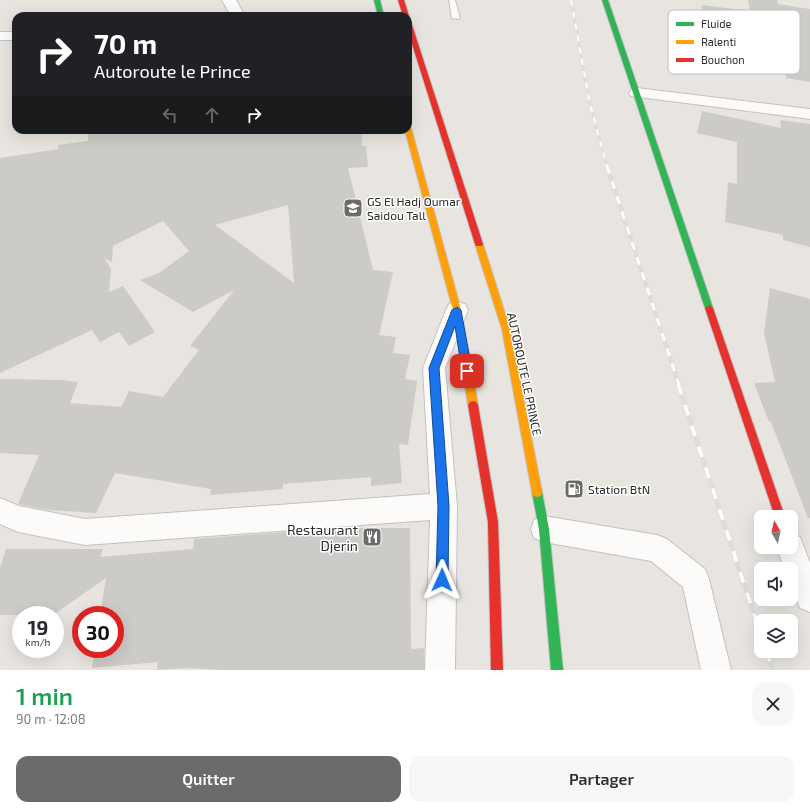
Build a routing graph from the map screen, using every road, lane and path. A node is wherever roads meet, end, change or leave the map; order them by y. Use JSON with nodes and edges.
{"nodes":[{"id":1,"x":228,"y":0,"type":"edge"},
{"id":2,"x":377,"y":0,"type":"edge"},
{"id":3,"x":401,"y":0,"type":"edge"},
{"id":4,"x":452,"y":0,"type":"edge"},
{"id":5,"x":604,"y":0,"type":"edge"},
{"id":6,"x":236,"y":12,"type":"edge"},
{"id":7,"x":379,"y":12,"type":"edge"},
{"id":8,"x":405,"y":12,"type":"edge"},
{"id":9,"x":456,"y":18,"type":"dead end"},
{"id":10,"x":412,"y":35,"type":"edge"},
{"id":11,"x":0,"y":36,"type":"edge"},
{"id":12,"x":12,"y":36,"type":"edge"},
{"id":13,"x":637,"y":93,"type":"junction"},
{"id":14,"x":810,"y":114,"type":"edge"},
{"id":15,"x":410,"y":134,"type":"edge"},
{"id":16,"x":457,"y":310,"type":"junction"},
{"id":17,"x":444,"y":506,"type":"junction"},
{"id":18,"x":778,"y":510,"type":"edge"},
{"id":19,"x":0,"y":511,"type":"edge"},
{"id":20,"x":544,"y":529,"type":"junction"},
{"id":21,"x":793,"y":554,"type":"edge"},
{"id":22,"x":810,"y":598,"type":"edge"},
{"id":23,"x":440,"y":670,"type":"edge"},
{"id":24,"x":497,"y":670,"type":"edge"},
{"id":25,"x":557,"y":670,"type":"edge"},
{"id":26,"x":716,"y":670,"type":"edge"}],
"edges":[{"from":1,"to":6,"type":"street"},
{"from":2,"to":7,"type":"main road"},
{"from":3,"to":8,"type":"main road"},
{"from":4,"to":9,"type":"lane"},
{"from":5,"to":13,"type":"main road"},
{"from":10,"to":20,"type":"main road","name":"AUTOROUTE LE PRINCE"},
{"from":11,"to":12,"type":"street"},
{"from":13,"to":14,"type":"street"},
{"from":13,"to":18,"type":"main road"},
{"from":15,"to":16,"type":"main road"},
{"from":16,"to":17,"type":"street"},
{"from":16,"to":24,"type":"main road"},
{"from":17,"to":19,"type":"street"},
{"from":17,"to":23,"type":"street"},
{"from":20,"to":25,"type":"main road","name":"AUTOROUTE LE PRINCE"},
{"from":20,"to":26,"type":"street"},
{"from":21,"to":22,"type":"street"}]}
